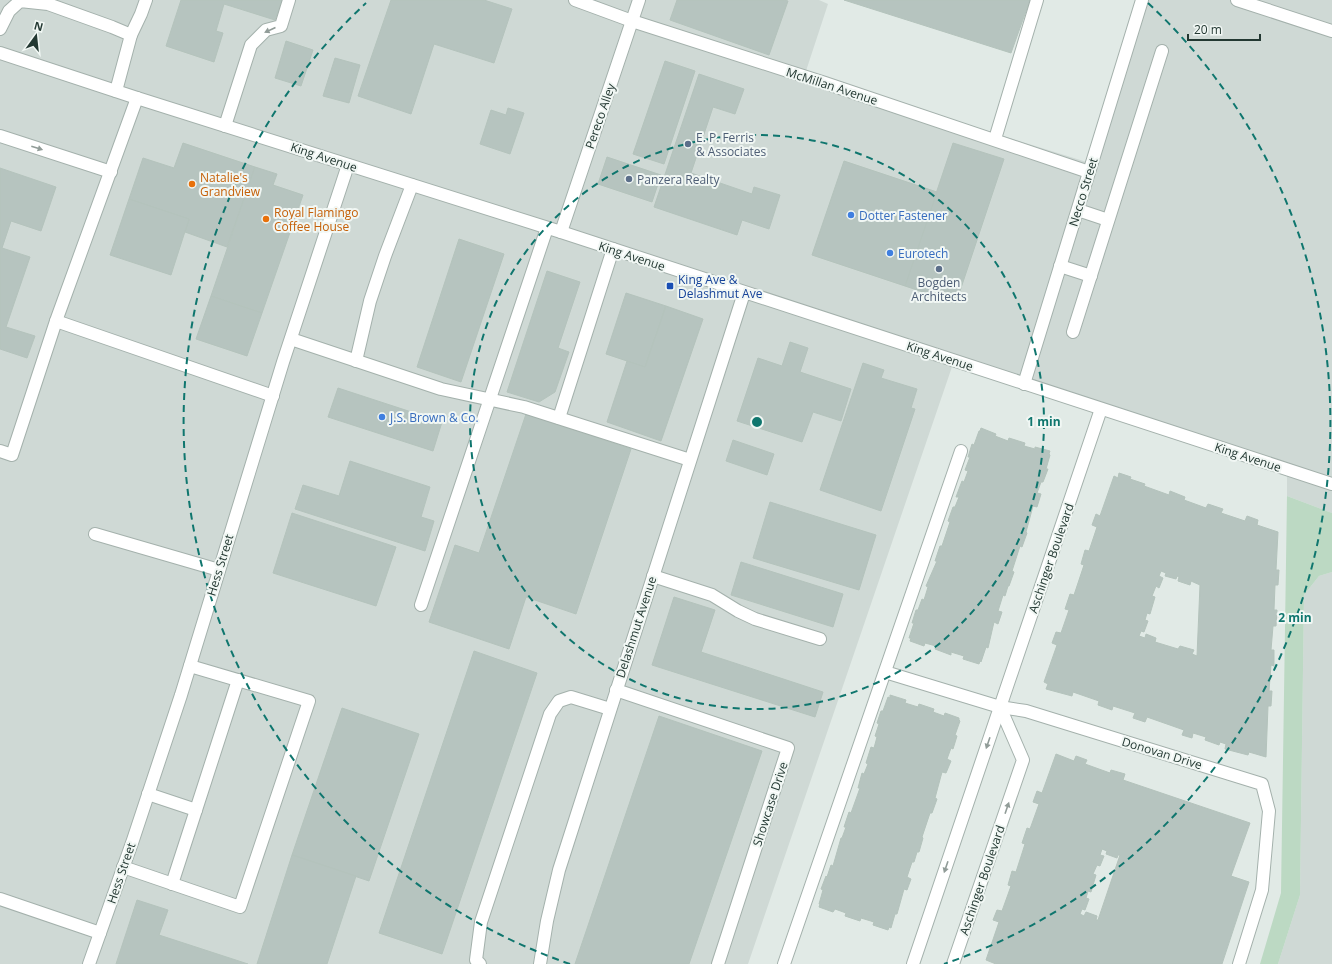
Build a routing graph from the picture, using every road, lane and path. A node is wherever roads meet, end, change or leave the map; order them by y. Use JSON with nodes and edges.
{"nodes":[{"id":1,"x":146,"y":0,"type":"edge"},
{"id":2,"x":289,"y":0,"type":"edge"},
{"id":3,"x":575,"y":0,"type":"edge"},
{"id":4,"x":639,"y":0,"type":"edge"},
{"id":5,"x":1038,"y":0,"type":"edge"},
{"id":6,"x":1142,"y":0,"type":"edge"},
{"id":7,"x":1237,"y":0,"type":"edge"},
{"id":8,"x":632,"y":21,"type":"junction"},
{"id":9,"x":0,"y":28,"type":"edge"},
{"id":10,"x":1332,"y":31,"type":"edge"},
{"id":11,"x":131,"y":35,"type":"junction"},
{"id":12,"x":1162,"y":51,"type":"dead end"},
{"id":13,"x":0,"y":53,"type":"edge"},
{"id":14,"x":116,"y":91,"type":"junction"},
{"id":15,"x":137,"y":98,"type":"junction"},
{"id":16,"x":225,"y":126,"type":"junction"},
{"id":17,"x":0,"y":136,"type":"edge"},
{"id":18,"x":995,"y":139,"type":"junction"},
{"id":19,"x":348,"y":165,"type":"junction"},
{"id":20,"x":111,"y":172,"type":"junction"},
{"id":21,"x":1090,"y":172,"type":"junction"},
{"id":22,"x":412,"y":185,"type":"junction"},
{"id":23,"x":1078,"y":210,"type":"junction"},
{"id":24,"x":1108,"y":220,"type":"junction"},
{"id":25,"x":547,"y":228,"type":"junction"},
{"id":26,"x":561,"y":232,"type":"junction"},
{"id":27,"x":613,"y":249,"type":"junction"},
{"id":28,"x":1060,"y":266,"type":"junction"},
{"id":29,"x":1091,"y":276,"type":"junction"},
{"id":30,"x":744,"y":292,"type":"junction"},
{"id":31,"x":56,"y":321,"type":"junction"},
{"id":32,"x":1073,"y":332,"type":"dead end"},
{"id":33,"x":291,"y":339,"type":"junction"},
{"id":34,"x":356,"y":361,"type":"junction"},
{"id":35,"x":1024,"y":384,"type":"junction"},
{"id":36,"x":273,"y":396,"type":"junction"},
{"id":37,"x":490,"y":400,"type":"junction"},
{"id":38,"x":1101,"y":409,"type":"junction"},
{"id":39,"x":559,"y":418,"type":"junction"},
{"id":40,"x":0,"y":451,"type":"edge"},
{"id":41,"x":962,"y":451,"type":"dead end"},
{"id":42,"x":690,"y":460,"type":"junction"},
{"id":43,"x":1332,"y":484,"type":"edge"},
{"id":44,"x":95,"y":534,"type":"dead end"},
{"id":45,"x":219,"y":570,"type":"junction"},
{"id":46,"x":653,"y":576,"type":"junction"},
{"id":47,"x":421,"y":605,"type":"dead end"},
{"id":48,"x":820,"y":639,"type":"dead end"},
{"id":49,"x":190,"y":666,"type":"junction"},
{"id":50,"x":885,"y":672,"type":"junction"},
{"id":51,"x":238,"y":680,"type":"junction"},
{"id":52,"x":616,"y":690,"type":"junction"},
{"id":53,"x":1000,"y":707,"type":"junction"},
{"id":54,"x":610,"y":709,"type":"junction"},
{"id":55,"x":148,"y":794,"type":"junction"},
{"id":56,"x":196,"y":810,"type":"junction"},
{"id":57,"x":123,"y":867,"type":"junction"},
{"id":58,"x":172,"y":884,"type":"junction"},
{"id":59,"x":0,"y":899,"type":"edge"},
{"id":60,"x":100,"y":933,"type":"junction"},
{"id":61,"x":89,"y":964,"type":"edge"},
{"id":62,"x":480,"y":964,"type":"edge"},
{"id":63,"x":540,"y":964,"type":"edge"},
{"id":64,"x":718,"y":964,"type":"edge"},
{"id":65,"x":784,"y":964,"type":"edge"},
{"id":66,"x":913,"y":964,"type":"edge"},
{"id":67,"x":953,"y":964,"type":"edge"},
{"id":68,"x":1239,"y":964,"type":"edge"}],
"edges":[{"from":1,"to":11,"type":"street"},
{"from":2,"to":16,"type":"street","one_way":true},
{"from":3,"to":8,"type":"street","name":"McMillan Avenue"},
{"from":4,"to":8,"type":"street","name":"Pereco Alley"},
{"from":5,"to":18,"type":"street"},
{"from":6,"to":21,"type":"street","name":"Necco Street"},
{"from":7,"to":10,"type":"street"},
{"from":8,"to":18,"type":"street","name":"McMillan Avenue"},
{"from":8,"to":26,"type":"street","name":"Pereco Alley"},
{"from":9,"to":11,"type":"street"},
{"from":11,"to":14,"type":"street"},
{"from":12,"to":24,"type":"street"},
{"from":13,"to":14,"type":"street","name":"King Avenue"},
{"from":14,"to":15,"type":"street","name":"King Avenue"},
{"from":15,"to":16,"type":"street","name":"King Avenue"},
{"from":15,"to":20,"type":"street"},
{"from":16,"to":19,"type":"street","name":"King Avenue"},
{"from":17,"to":20,"type":"street","one_way":true},
{"from":18,"to":21,"type":"street","name":"McMillan Avenue"},
{"from":19,"to":22,"type":"street","name":"King Avenue"},
{"from":19,"to":33,"type":"street","name":"Hess Street"},
{"from":20,"to":31,"type":"street"},
{"from":21,"to":23,"type":"street","name":"Necco Street"},
{"from":22,"to":25,"type":"street","name":"King Avenue"},
{"from":22,"to":34,"type":"street"},
{"from":23,"to":24,"type":"street"},
{"from":23,"to":28,"type":"street","name":"Necco Street"},
{"from":24,"to":29,"type":"street"},
{"from":25,"to":26,"type":"street","name":"King Avenue"},
{"from":25,"to":37,"type":"street"},
{"from":26,"to":27,"type":"street","name":"King Avenue"},
{"from":27,"to":30,"type":"street","name":"King Avenue"},
{"from":27,"to":39,"type":"street"},
{"from":28,"to":29,"type":"street"},
{"from":28,"to":35,"type":"street","name":"Necco Street"},
{"from":29,"to":32,"type":"street"},
{"from":30,"to":35,"type":"street","name":"King Avenue"},
{"from":30,"to":42,"type":"street","name":"Delashmut Avenue"},
{"from":31,"to":36,"type":"street"},
{"from":31,"to":40,"type":"street"},
{"from":33,"to":34,"type":"street"},
{"from":33,"to":36,"type":"street","name":"Hess Street"},
{"from":34,"to":37,"type":"street"},
{"from":35,"to":38,"type":"street","name":"King Avenue"},
{"from":36,"to":45,"type":"street","name":"Hess Street"},
{"from":37,"to":39,"type":"street"},
{"from":37,"to":47,"type":"street"},
{"from":38,"to":43,"type":"street","name":"King Avenue"},
{"from":38,"to":53,"type":"street","name":"Aschinger Boulevard"},
{"from":39,"to":42,"type":"street"},
{"from":41,"to":50,"type":"street"},
{"from":42,"to":46,"type":"street","name":"Delashmut Avenue"},
{"from":44,"to":45,"type":"street"},
{"from":45,"to":49,"type":"street","name":"Hess Street"},
{"from":46,"to":48,"type":"street"},
{"from":46,"to":52,"type":"street","name":"Delashmut Avenue"},
{"from":49,"to":51,"type":"street"},
{"from":49,"to":55,"type":"street","name":"Hess Street"},
{"from":50,"to":53,"type":"street","name":"Donovan Drive"},
{"from":50,"to":65,"type":"street"},
{"from":51,"to":56,"type":"street"},
{"from":51,"to":58,"type":"street"},
{"from":52,"to":54,"type":"street","name":"Delashmut Avenue"},
{"from":52,"to":64,"type":"street","name":"Showcase Drive"},
{"from":53,"to":66,"type":"street","name":"Aschinger Boulevard","one_way":true},
{"from":67,"to":53,"type":"street","name":"Aschinger Boulevard","one_way":true},
{"from":53,"to":68,"type":"street","name":"Donovan Drive"},
{"from":54,"to":62,"type":"street"},
{"from":54,"to":63,"type":"street","name":"Delashmut Avenue"},
{"from":55,"to":56,"type":"street"},
{"from":55,"to":57,"type":"street","name":"Hess Street"},
{"from":56,"to":58,"type":"street"},
{"from":57,"to":58,"type":"street"},
{"from":57,"to":60,"type":"street","name":"Hess Street"},
{"from":59,"to":60,"type":"street"},
{"from":60,"to":61,"type":"street","name":"Hess Street"}]}
